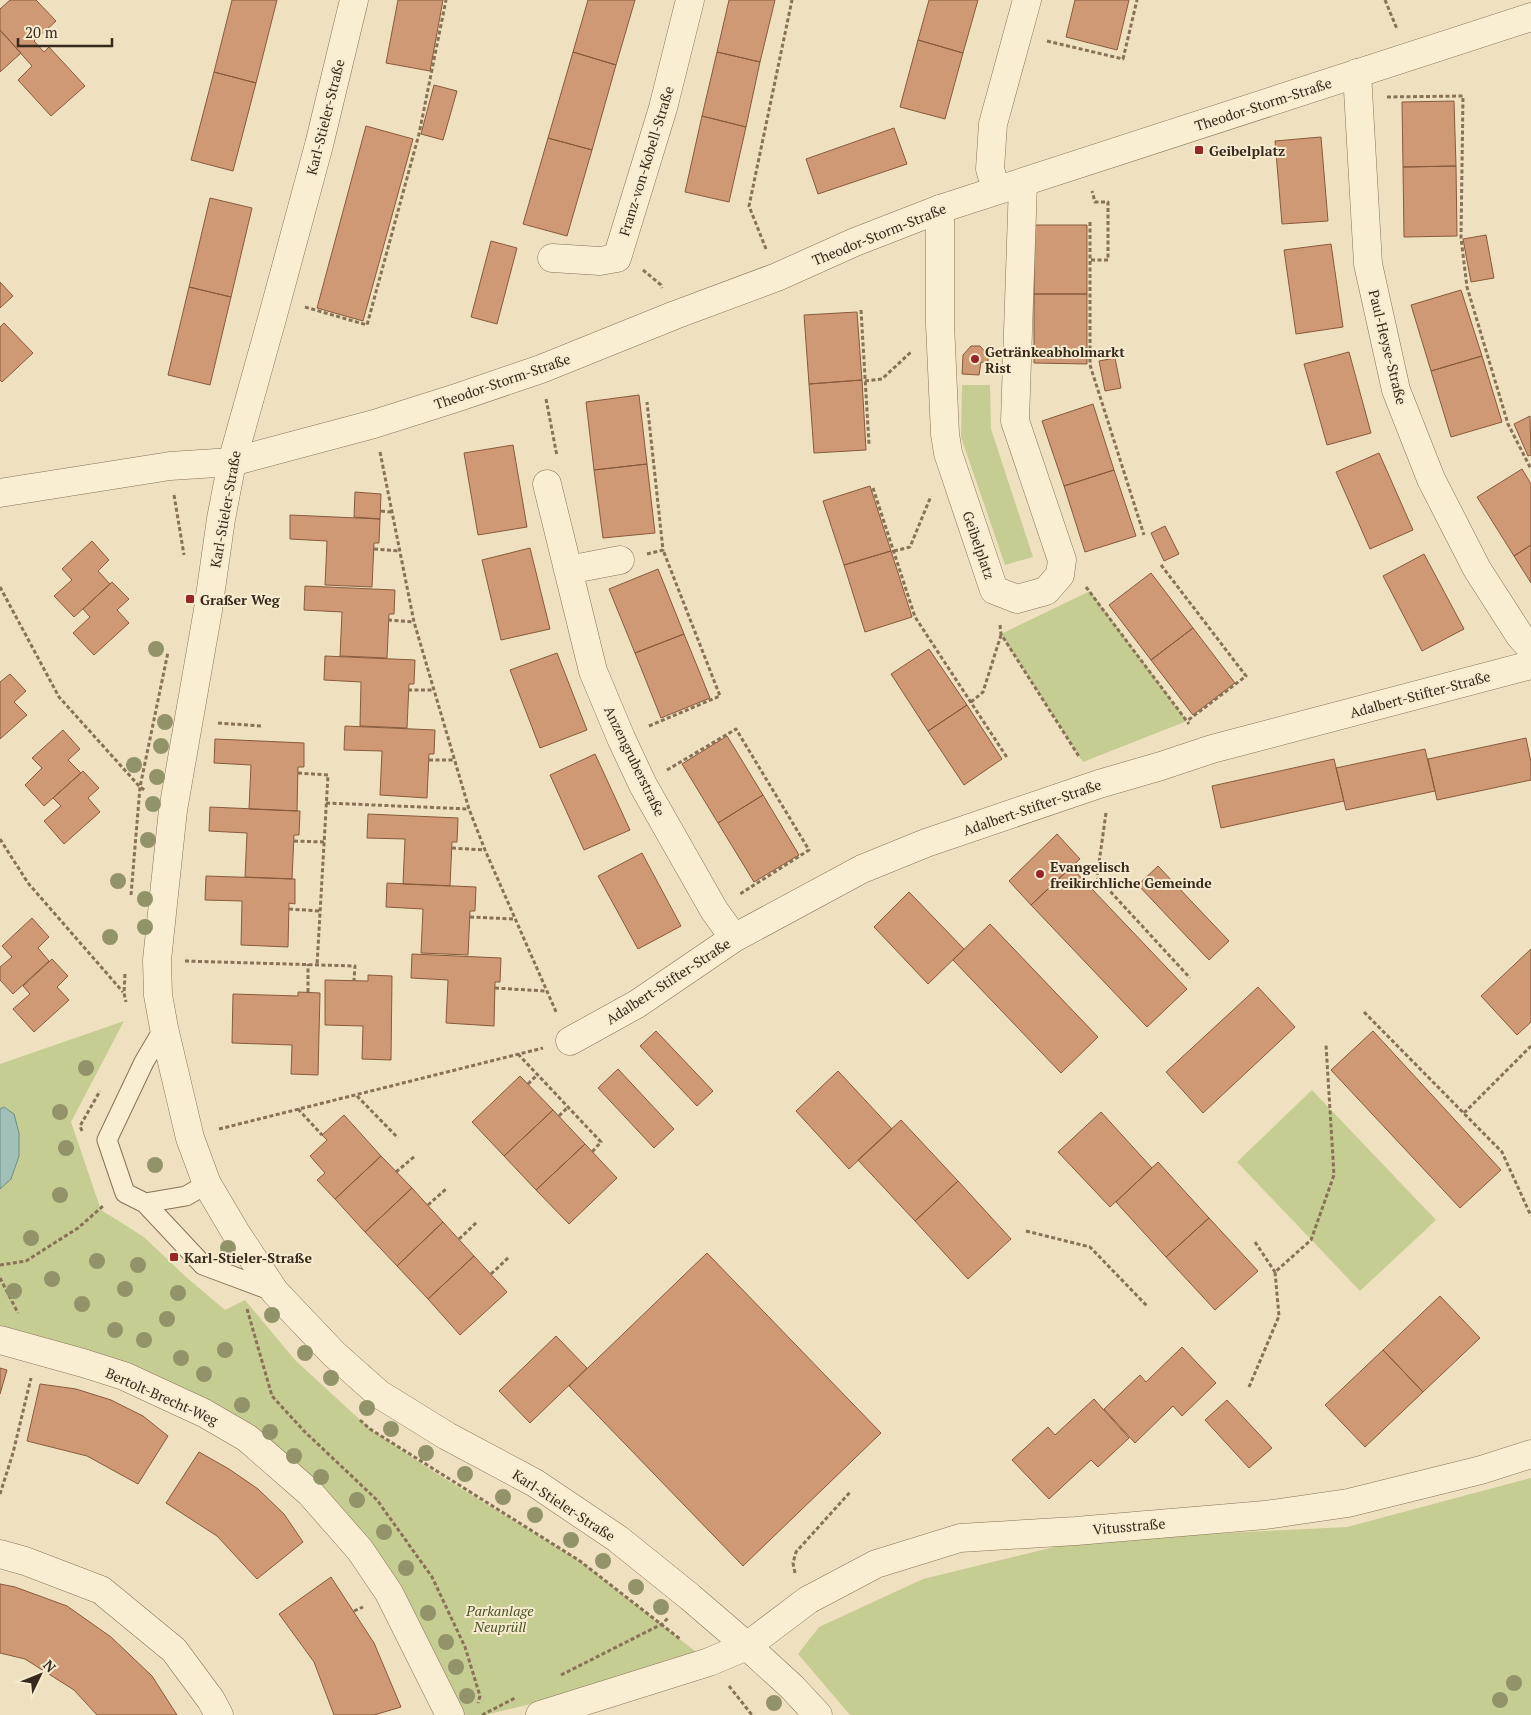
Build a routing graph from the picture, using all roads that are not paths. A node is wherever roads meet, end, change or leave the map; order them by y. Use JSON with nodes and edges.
{"nodes":[{"id":1,"x":354,"y":0,"type":"edge"},
{"id":2,"x":690,"y":0,"type":"edge"},
{"id":3,"x":1027,"y":0,"type":"edge"},
{"id":4,"x":1531,"y":17,"type":"edge"},
{"id":5,"x":1358,"y":86,"type":"junction"},
{"id":6,"x":1023,"y":183,"type":"junction"},
{"id":7,"x":996,"y":189,"type":"junction"},
{"id":8,"x":940,"y":209,"type":"junction"},
{"id":9,"x":552,"y":258,"type":"dead end"},
{"id":10,"x":232,"y":462,"type":"junction"},
{"id":11,"x":546,"y":484,"type":"road end"},
{"id":12,"x":0,"y":493,"type":"edge"},
{"id":13,"x":620,"y":560,"type":"road end"},
{"id":14,"x":568,"y":570,"type":"junction"},
{"id":15,"x":1531,"y":648,"type":"edge"},
{"id":16,"x":1531,"y":665,"type":"edge"},
{"id":17,"x":734,"y":938,"type":"junction"},
{"id":18,"x":164,"y":1028,"type":"junction"},
{"id":19,"x":570,"y":1041,"type":"road end"},
{"id":20,"x":207,"y":1184,"type":"junction"},
{"id":21,"x":145,"y":1203,"type":"junction"},
{"id":22,"x":275,"y":1292,"type":"junction"},
{"id":23,"x":0,"y":1340,"type":"edge"},
{"id":24,"x":1531,"y":1454,"type":"edge"},
{"id":25,"x":0,"y":1554,"type":"edge"},
{"id":26,"x":747,"y":1646,"type":"junction"},
{"id":27,"x":463,"y":1712,"type":"edge"},
{"id":28,"x":219,"y":1715,"type":"edge"},
{"id":29,"x":540,"y":1715,"type":"edge"},
{"id":30,"x":818,"y":1715,"type":"edge"}],
"edges":[{"from":1,"to":10,"type":"street","name":"Karl-Stieler-Straße"},
{"from":2,"to":9,"type":"street","name":"Franz-von-Kobell-Straße"},
{"from":3,"to":7,"type":"street"},
{"from":4,"to":5,"type":"street","name":"Theodor-Storm-Straße"},
{"from":5,"to":6,"type":"street","name":"Theodor-Storm-Straße"},
{"from":5,"to":15,"type":"street","name":"Paul-Heyse-Straße"},
{"from":6,"to":7,"type":"street","name":"Theodor-Storm-Straße"},
{"from":6,"to":8,"type":"street","name":"Geibelplatz"},
{"from":7,"to":8,"type":"street","name":"Theodor-Storm-Straße"},
{"from":8,"to":10,"type":"street","name":"Theodor-Storm-Straße"},
{"from":10,"to":12,"type":"street"},
{"from":10,"to":18,"type":"street","name":"Karl-Stieler-Straße"},
{"from":11,"to":14,"type":"street","name":"Anzengruberstraße"},
{"from":13,"to":14,"type":"street"},
{"from":14,"to":17,"type":"street","name":"Anzengruberstraße"},
{"from":16,"to":17,"type":"street","name":"Adalbert-Stifter-Straße"},
{"from":17,"to":19,"type":"street","name":"Adalbert-Stifter-Straße"},
{"from":18,"to":20,"type":"street","name":"Karl-Stieler-Straße"},
{"from":18,"to":21,"type":"lane","name":"Karl-Stieler-Straße"},
{"from":20,"to":21,"type":"lane"},
{"from":20,"to":22,"type":"street","name":"Karl-Stieler-Straße"},
{"from":21,"to":22,"type":"lane","name":"Karl-Stieler-Straße"},
{"from":22,"to":26,"type":"street","name":"Karl-Stieler-Straße"},
{"from":23,"to":27,"type":"street","name":"Bertolt-Brecht-Weg"},
{"from":24,"to":26,"type":"street","name":"Vitusstraße"},
{"from":25,"to":28,"type":"street"},
{"from":26,"to":29,"type":"street","name":"Vitusstraße"},
{"from":26,"to":30,"type":"street","name":"Karl-Stieler-Straße"}]}
